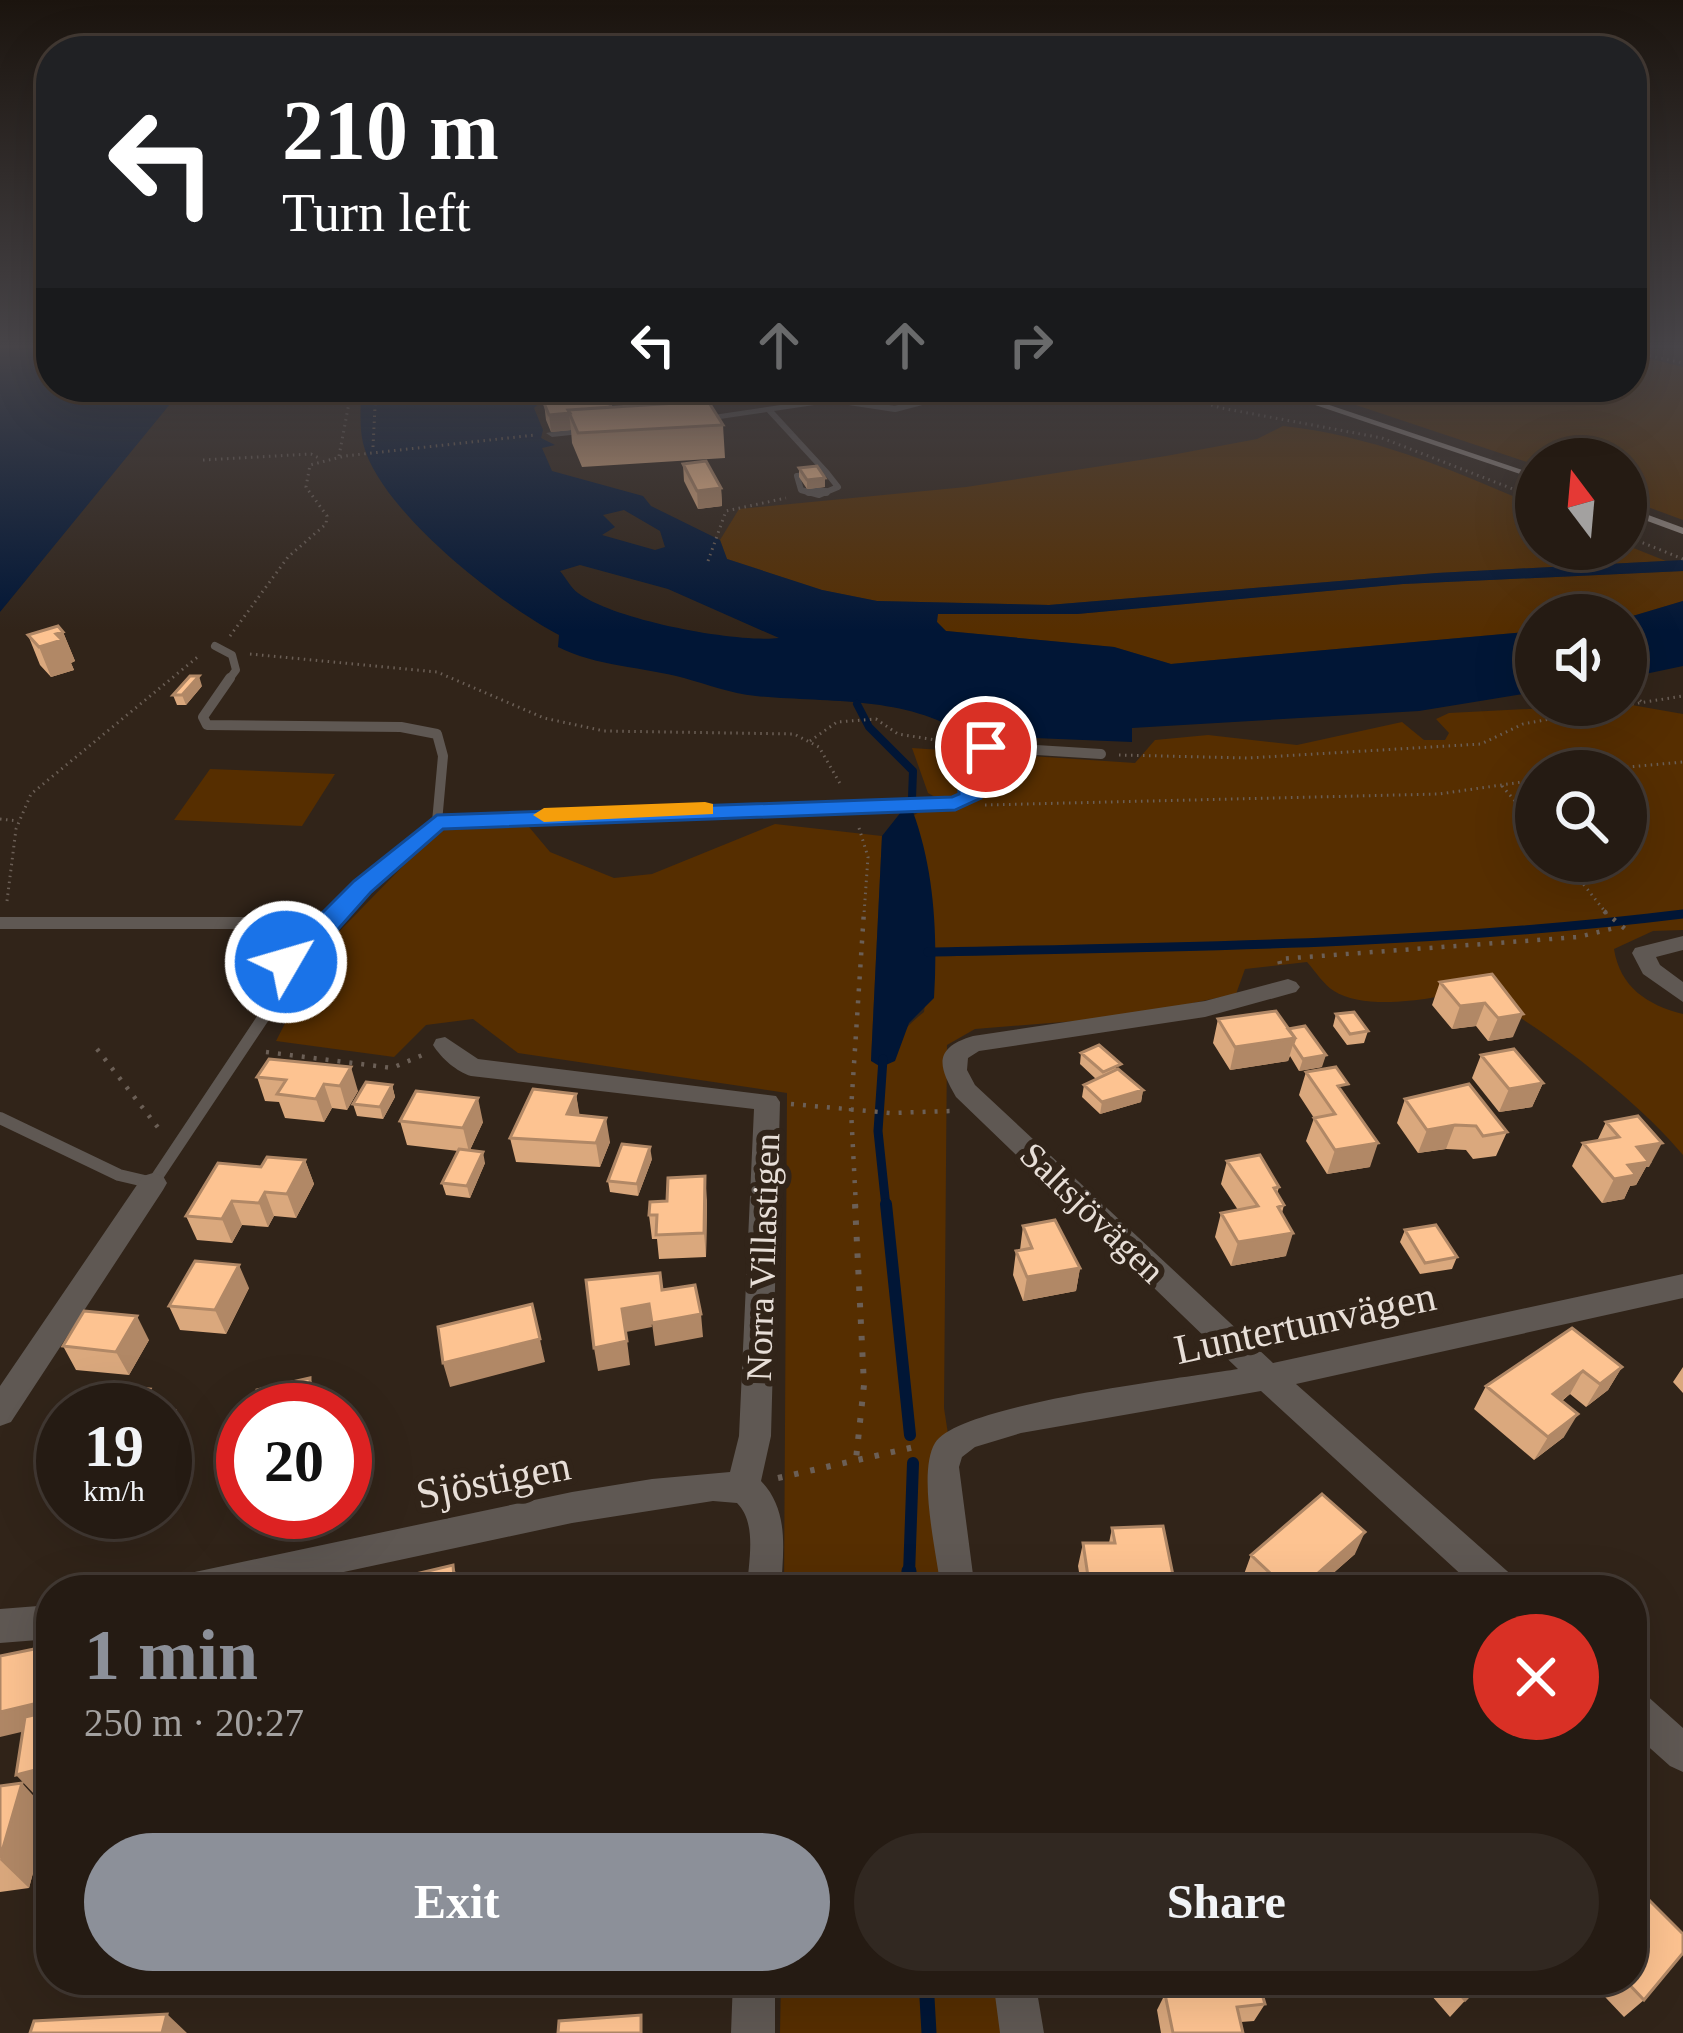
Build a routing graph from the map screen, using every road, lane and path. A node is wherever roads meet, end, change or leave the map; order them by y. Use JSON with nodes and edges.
{"nodes":[{"id":1,"x":344,"y":441,"type":"edge"},
{"id":2,"x":373,"y":441,"type":"edge"},
{"id":3,"x":480,"y":441,"type":"edge"},
{"id":4,"x":797,"y":441,"type":"edge"},
{"id":5,"x":1389,"y":441,"type":"edge"},
{"id":6,"x":373,"y":447,"type":"dead end"},
{"id":7,"x":342,"y":456,"type":"junction"},
{"id":8,"x":321,"y":459,"type":"junction"},
{"id":9,"x":203,"y":460,"type":"dead end"},
{"id":10,"x":827,"y":473,"type":"junction"},
{"id":11,"x":1515,"y":490,"type":"edge"},
{"id":12,"x":806,"y":493,"type":"junction"},
{"id":13,"x":1647,"y":544,"type":"edge"},
{"id":14,"x":1683,"y":559,"type":"edge"},
{"id":15,"x":708,"y":561,"type":"dead end"},
{"id":16,"x":215,"y":646,"type":"junction"},
{"id":17,"x":232,"y":655,"type":"junction"},
{"id":18,"x":1683,"y":696,"type":"edge"},
{"id":19,"x":1647,"y":701,"type":"edge"},
{"id":20,"x":1519,"y":726,"type":"edge"},
{"id":21,"x":810,"y":741,"type":"junction"},
{"id":22,"x":979,"y":750,"type":"junction"},
{"id":23,"x":1102,"y":754,"type":"joint"},
{"id":24,"x":1683,"y":762,"type":"edge"},
{"id":25,"x":1647,"y":765,"type":"edge"},
{"id":26,"x":1515,"y":784,"type":"edge"},
{"id":27,"x":1502,"y":786,"type":"junction"},
{"id":28,"x":1515,"y":801,"type":"edge"},
{"id":29,"x":961,"y":802,"type":"junction"},
{"id":30,"x":855,"y":806,"type":"junction"},
{"id":31,"x":0,"y":819,"type":"edge"},
{"id":32,"x":18,"y":821,"type":"junction"},
{"id":33,"x":437,"y":822,"type":"junction"},
{"id":34,"x":1581,"y":882,"type":"edge"},
{"id":35,"x":0,"y":919,"type":"edge"},
{"id":36,"x":1683,"y":943,"type":"edge"},
{"id":37,"x":286,"y":962,"type":"junction"},
{"id":38,"x":1288,"y":987,"type":"joint"},
{"id":39,"x":1683,"y":994,"type":"edge"},
{"id":40,"x":445,"y":1045,"type":"joint"},
{"id":41,"x":243,"y":1048,"type":"junction"},
{"id":42,"x":97,"y":1049,"type":"dead end"},
{"id":43,"x":767,"y":1102,"type":"junction"},
{"id":44,"x":982,"y":1106,"type":"junction"},
{"id":45,"x":851,"y":1110,"type":"junction"},
{"id":46,"x":0,"y":1118,"type":"edge"},
{"id":47,"x":175,"y":1150,"type":"junction"},
{"id":48,"x":152,"y":1183,"type":"junction"},
{"id":49,"x":1683,"y":1286,"type":"edge"},
{"id":50,"x":1267,"y":1377,"type":"junction"},
{"id":51,"x":0,"y":1412,"type":"edge"},
{"id":52,"x":948,"y":1449,"type":"junction"},
{"id":53,"x":856,"y":1459,"type":"junction"},
{"id":54,"x":743,"y":1487,"type":"junction"},
{"id":55,"x":261,"y":1575,"type":"edge"},
{"id":56,"x":764,"y":1575,"type":"edge"},
{"id":57,"x":956,"y":1575,"type":"edge"},
{"id":58,"x":1486,"y":1575,"type":"edge"},
{"id":59,"x":36,"y":1623,"type":"edge"},
{"id":60,"x":0,"y":1626,"type":"edge"},
{"id":61,"x":1647,"y":1721,"type":"edge"},
{"id":62,"x":1683,"y":1753,"type":"edge"},
{"id":63,"x":754,"y":1995,"type":"edge"},
{"id":64,"x":1016,"y":1995,"type":"edge"},
{"id":65,"x":753,"y":2033,"type":"edge"},
{"id":66,"x":1022,"y":2033,"type":"edge"}],
"edges":[{"from":1,"to":7,"type":"path"},
{"from":2,"to":6,"type":"path"},
{"from":3,"to":7,"type":"path"},
{"from":4,"to":10,"type":"lane"},
{"from":5,"to":11,"type":"path"},
{"from":7,"to":8,"type":"path"},
{"from":8,"to":9,"type":"path"},
{"from":8,"to":16,"type":"path"},
{"from":10,"to":12,"type":"lane"},
{"from":10,"to":12,"type":"lane"},
{"from":12,"to":15,"type":"path"},
{"from":13,"to":14,"type":"path"},
{"from":16,"to":17,"type":"lane"},
{"from":16,"to":32,"type":"path"},
{"from":17,"to":21,"type":"path"},
{"from":17,"to":33,"type":"lane"},
{"from":18,"to":19,"type":"path"},
{"from":20,"to":23,"type":"path"},
{"from":21,"to":22,"type":"path"},
{"from":21,"to":30,"type":"path"},
{"from":22,"to":23,"type":"lane"},
{"from":22,"to":29,"type":"lane"},
{"from":24,"to":25,"type":"path"},
{"from":26,"to":27,"type":"path"},
{"from":27,"to":28,"type":"path"},
{"from":27,"to":29,"type":"path"},
{"from":29,"to":30,"type":"lane"},
{"from":30,"to":33,"type":"lane"},
{"from":30,"to":45,"type":"path"},
{"from":31,"to":32,"type":"path"},
{"from":32,"to":35,"type":"path"},
{"from":33,"to":37,"type":"lane"},
{"from":34,"to":38,"type":"path"},
{"from":35,"to":37,"type":"lane"},
{"from":36,"to":39,"type":"street"},
{"from":37,"to":41,"type":"lane"},
{"from":38,"to":44,"type":"street","name":"Saltsjövägen"},
{"from":40,"to":41,"type":"path"},
{"from":40,"to":43,"type":"street","name":"Norra Villastigen"},
{"from":41,"to":47,"type":"lane"},
{"from":42,"to":47,"type":"path"},
{"from":43,"to":45,"type":"path"},
{"from":43,"to":54,"type":"street","name":"Norra Villastigen"},
{"from":44,"to":45,"type":"path"},
{"from":44,"to":50,"type":"street","name":"Saltsjövägen"},
{"from":45,"to":53,"type":"path"},
{"from":46,"to":48,"type":"lane"},
{"from":47,"to":48,"type":"lane"},
{"from":48,"to":51,"type":"street"},
{"from":49,"to":50,"type":"street","name":"Luntertunvägen"},
{"from":50,"to":52,"type":"street","name":"Luntertunvägen"},
{"from":50,"to":58,"type":"street","name":"Saltsjövägen"},
{"from":52,"to":53,"type":"path"},
{"from":52,"to":57,"type":"street"},
{"from":53,"to":54,"type":"path"},
{"from":54,"to":55,"type":"street","name":"Sjöstigen"},
{"from":54,"to":56,"type":"street"},
{"from":59,"to":60,"type":"street"},
{"from":61,"to":62,"type":"street"},
{"from":63,"to":65,"type":"street"},
{"from":64,"to":66,"type":"street"}]}
